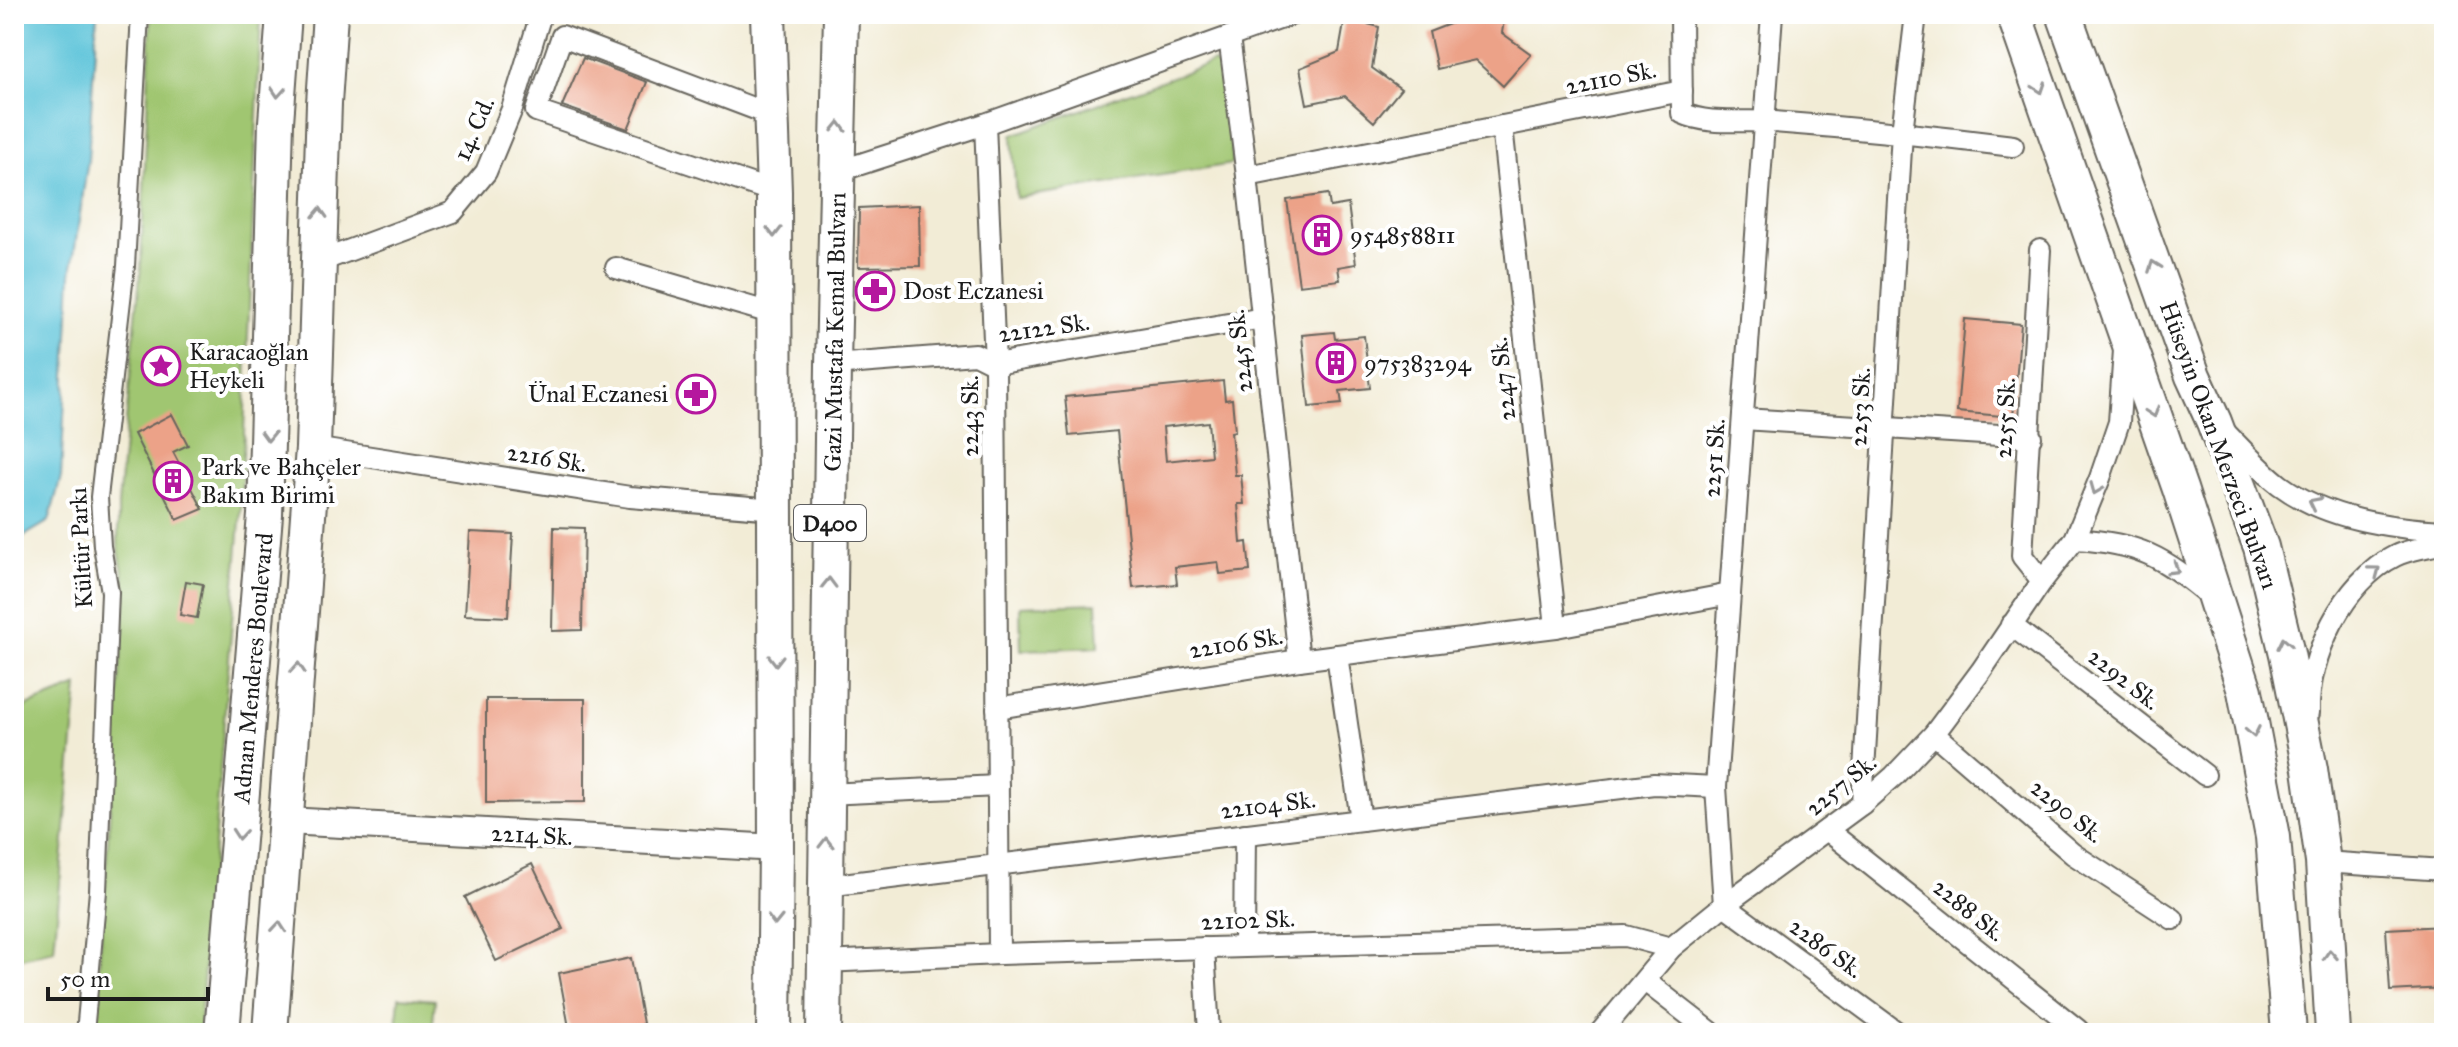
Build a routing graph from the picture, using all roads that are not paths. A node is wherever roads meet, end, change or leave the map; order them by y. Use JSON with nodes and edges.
{"nodes":[{"id":1,"x":140,"y":14,"type":"edge"},
{"id":2,"x":284,"y":14,"type":"edge"},
{"id":3,"x":330,"y":14,"type":"edge"},
{"id":4,"x":541,"y":14,"type":"edge"},
{"id":5,"x":768,"y":14,"type":"edge"},
{"id":6,"x":841,"y":14,"type":"edge"},
{"id":7,"x":1293,"y":14,"type":"edge"},
{"id":8,"x":1681,"y":14,"type":"edge"},
{"id":9,"x":1772,"y":14,"type":"edge"},
{"id":10,"x":1916,"y":14,"type":"edge"},
{"id":11,"x":2014,"y":14,"type":"edge"},
{"id":12,"x":2064,"y":14,"type":"edge"},
{"id":13,"x":1229,"y":37,"type":"junction"},
{"id":14,"x":1682,"y":91,"type":"junction"},
{"id":15,"x":771,"y":115,"type":"junction"},
{"id":16,"x":1764,"y":121,"type":"junction"},
{"id":17,"x":985,"y":124,"type":"junction"},
{"id":18,"x":1502,"y":126,"type":"junction"},
{"id":19,"x":1902,"y":132,"type":"junction"},
{"id":20,"x":2013,"y":146,"type":"dead end"},
{"id":21,"x":839,"y":171,"type":"junction"},
{"id":22,"x":1247,"y":176,"type":"junction"},
{"id":23,"x":774,"y":192,"type":"junction"},
{"id":24,"x":2040,"y":250,"type":"dead end"},
{"id":25,"x":318,"y":262,"type":"junction"},
{"id":26,"x":616,"y":268,"type":"dead end"},
{"id":27,"x":774,"y":314,"type":"junction"},
{"id":28,"x":1263,"y":318,"type":"junction"},
{"id":29,"x":2126,"y":331,"type":"junction"},
{"id":30,"x":995,"y":364,"type":"junction"},
{"id":31,"x":833,"y":365,"type":"junction"},
{"id":32,"x":1743,"y":419,"type":"junction"},
{"id":33,"x":2214,"y":422,"type":"junction"},
{"id":34,"x":1884,"y":426,"type":"junction"},
{"id":35,"x":2031,"y":437,"type":"junction"},
{"id":36,"x":313,"y":448,"type":"junction"},
{"id":37,"x":775,"y":509,"type":"junction"},
{"id":38,"x":2444,"y":531,"type":"edge"},
{"id":39,"x":2075,"y":539,"type":"junction"},
{"id":40,"x":2444,"y":543,"type":"edge"},
{"id":41,"x":2042,"y":581,"type":"junction"},
{"id":42,"x":1730,"y":594,"type":"junction"},
{"id":43,"x":2217,"y":603,"type":"junction"},
{"id":44,"x":2011,"y":625,"type":"junction"},
{"id":45,"x":1556,"y":627,"type":"junction"},
{"id":46,"x":1337,"y":655,"type":"junction"},
{"id":47,"x":1299,"y":660,"type":"junction"},
{"id":48,"x":997,"y":708,"type":"junction"},
{"id":49,"x":1934,"y":734,"type":"junction"},
{"id":50,"x":2310,"y":769,"type":"junction"},
{"id":51,"x":2205,"y":775,"type":"dead end"},
{"id":52,"x":998,"y":786,"type":"junction"},
{"id":53,"x":1716,"y":787,"type":"junction"},
{"id":54,"x":826,"y":794,"type":"junction"},
{"id":55,"x":1862,"y":804,"type":"junction"},
{"id":56,"x":1361,"y":820,"type":"junction"},
{"id":57,"x":287,"y":821,"type":"junction"},
{"id":58,"x":1827,"y":830,"type":"junction"},
{"id":59,"x":1245,"y":834,"type":"junction"},
{"id":60,"x":776,"y":848,"type":"junction"},
{"id":61,"x":2323,"y":862,"type":"junction"},
{"id":62,"x":999,"y":865,"type":"junction"},
{"id":63,"x":2444,"y":870,"type":"edge"},
{"id":64,"x":826,"y":886,"type":"junction"},
{"id":65,"x":1724,"y":905,"type":"junction"},
{"id":66,"x":2173,"y":919,"type":"dead end"},
{"id":67,"x":1244,"y":946,"type":"junction"},
{"id":68,"x":1204,"y":948,"type":"junction"},
{"id":69,"x":1671,"y":948,"type":"junction"},
{"id":70,"x":999,"y":954,"type":"junction"},
{"id":71,"x":824,"y":962,"type":"junction"},
{"id":72,"x":1645,"y":981,"type":"junction"},
{"id":73,"x":2078,"y":1030,"type":"dead end"},
{"id":74,"x":85,"y":1033,"type":"edge"},
{"id":75,"x":222,"y":1033,"type":"edge"},
{"id":76,"x":270,"y":1033,"type":"edge"},
{"id":77,"x":774,"y":1033,"type":"edge"},
{"id":78,"x":824,"y":1033,"type":"edge"},
{"id":79,"x":1209,"y":1033,"type":"edge"},
{"id":80,"x":1600,"y":1033,"type":"edge"},
{"id":81,"x":1712,"y":1033,"type":"edge"},
{"id":82,"x":1898,"y":1033,"type":"edge"},
{"id":83,"x":2289,"y":1033,"type":"edge"},
{"id":84,"x":2333,"y":1033,"type":"edge"}],
"edges":[{"from":1,"to":74,"type":"street","name":"Kültür Parkı"},
{"from":2,"to":75,"type":"main road","name":"Adnan Menderes Boulevard","one_way":true},
{"from":25,"to":3,"type":"main road","name":"Adnan Menderes Boulevard","one_way":true},
{"from":4,"to":25,"type":"street","name":"14. Cd."},
{"from":5,"to":15,"type":"main road","number":"D400"},
{"from":21,"to":6,"type":"main road","name":"Gazi Mustafa Kemal Bulvarı","number":"D400","one_way":true},
{"from":7,"to":13,"type":"street"},
{"from":8,"to":14,"type":"street"},
{"from":9,"to":16,"type":"street","name":"2251 Sk."},
{"from":10,"to":19,"type":"street","name":"2253 Sk."},
{"from":11,"to":29,"type":"main road","name":"Hüseyin Okan Merzeci Bulvarı","one_way":true},
{"from":33,"to":12,"type":"main road","name":"Hüseyin Okan Merzeci Bulvarı","one_way":true},
{"from":13,"to":17,"type":"street"},
{"from":13,"to":22,"type":"street","name":"2245 Sk."},
{"from":14,"to":16,"type":"street","name":"22110 Sk."},
{"from":14,"to":18,"type":"street","name":"22110 Sk."},
{"from":15,"to":23,"type":"main road","number":"D400"},
{"from":15,"to":23,"type":"street"},
{"from":16,"to":19,"type":"street","name":"22110 Sk."},
{"from":16,"to":32,"type":"street","name":"2251 Sk."},
{"from":17,"to":21,"type":"street"},
{"from":17,"to":30,"type":"street","name":"2243 Sk."},
{"from":18,"to":22,"type":"street","name":"22110 Sk."},
{"from":18,"to":45,"type":"street","name":"2247 Sk."},
{"from":19,"to":20,"type":"street","name":"22110 Sk."},
{"from":19,"to":34,"type":"street","name":"2253 Sk."},
{"from":21,"to":31,"type":"main road","name":"Gazi Mustafa Kemal Bulvarı","number":"D400"},
{"from":22,"to":28,"type":"street","name":"2245 Sk."},
{"from":23,"to":27,"type":"main road","number":"D400","one_way":true},
{"from":24,"to":35,"type":"street","name":"2255 Sk."},
{"from":25,"to":36,"type":"main road","name":"Adnan Menderes Boulevard"},
{"from":26,"to":27,"type":"street"},
{"from":27,"to":37,"type":"main road","number":"D400"},
{"from":28,"to":30,"type":"street","name":"22122 Sk."},
{"from":28,"to":47,"type":"street","name":"2245 Sk."},
{"from":29,"to":39,"type":"street","name":"2257 Sk.","one_way":true},
{"from":29,"to":43,"type":"main road","name":"Hüseyin Okan Merzeci Bulvarı","one_way":true},
{"from":30,"to":31,"type":"street","name":"22122 Sk."},
{"from":30,"to":48,"type":"street","name":"2243 Sk."},
{"from":54,"to":31,"type":"main road","name":"Gazi Mustafa Kemal Bulvarı","number":"D400","one_way":true},
{"from":32,"to":34,"type":"street"},
{"from":32,"to":42,"type":"street","name":"2251 Sk."},
{"from":38,"to":33,"type":"street","one_way":true},
{"from":50,"to":33,"type":"main road","name":"Hüseyin Okan Merzeci Bulvarı","one_way":true},
{"from":34,"to":35,"type":"street"},
{"from":34,"to":55,"type":"street","name":"2253 Sk."},
{"from":35,"to":41,"type":"street","name":"2255 Sk."},
{"from":36,"to":37,"type":"street","name":"2216 Sk."},
{"from":57,"to":36,"type":"main road","name":"Adnan Menderes Boulevard","one_way":true},
{"from":37,"to":60,"type":"main road","number":"D400","one_way":true},
{"from":39,"to":41,"type":"street","name":"2257 Sk."},
{"from":39,"to":43,"type":"street","one_way":true},
{"from":50,"to":40,"type":"street","one_way":true},
{"from":41,"to":44,"type":"street","name":"2257 Sk."},
{"from":42,"to":45,"type":"street","name":"22106 Sk."},
{"from":42,"to":53,"type":"street","name":"2251 Sk."},
{"from":43,"to":83,"type":"main road","name":"Hüseyin Okan Merzeci Bulvarı","one_way":true},
{"from":44,"to":49,"type":"street","name":"2257 Sk."},
{"from":44,"to":51,"type":"street","name":"2292 Sk."},
{"from":45,"to":46,"type":"street","name":"22106 Sk."},
{"from":46,"to":47,"type":"street","name":"22106 Sk."},
{"from":46,"to":56,"type":"street"},
{"from":47,"to":48,"type":"street","name":"22106 Sk."},
{"from":48,"to":52,"type":"street"},
{"from":49,"to":55,"type":"street","name":"2257 Sk."},
{"from":49,"to":66,"type":"street","name":"2290 Sk."},
{"from":50,"to":61,"type":"main road","name":"Hüseyin Okan Merzeci Bulvarı"},
{"from":52,"to":54,"type":"street"},
{"from":52,"to":62,"type":"street"},
{"from":53,"to":56,"type":"street","name":"22104 Sk."},
{"from":53,"to":65,"type":"street","name":"2251 Sk."},
{"from":64,"to":54,"type":"main road","name":"Gazi Mustafa Kemal Bulvarı","number":"D400","one_way":true},
{"from":55,"to":58,"type":"street","name":"2257 Sk."},
{"from":56,"to":59,"type":"street","name":"22104 Sk."},
{"from":57,"to":60,"type":"street","name":"2214 Sk."},
{"from":76,"to":57,"type":"main road","name":"Adnan Menderes Boulevard","one_way":true},
{"from":58,"to":65,"type":"street","name":"2257 Sk."},
{"from":58,"to":73,"type":"street","name":"2288 Sk."},
{"from":59,"to":62,"type":"street","name":"22104 Sk."},
{"from":59,"to":67,"type":"street"},
{"from":60,"to":77,"type":"main road","number":"D400","one_way":true},
{"from":61,"to":63,"type":"street"},
{"from":84,"to":61,"type":"main road","name":"Hüseyin Okan Merzeci Bulvarı","one_way":true},
{"from":62,"to":64,"type":"street","name":"22104 Sk."},
{"from":62,"to":70,"type":"street"},
{"from":64,"to":71,"type":"main road","name":"Gazi Mustafa Kemal Bulvarı","number":"D400"},
{"from":65,"to":69,"type":"street","name":"2257 Sk."},
{"from":65,"to":82,"type":"street","name":"2286 Sk."},
{"from":67,"to":68,"type":"street","name":"22102 Sk."},
{"from":67,"to":69,"type":"street","name":"22102 Sk."},
{"from":68,"to":70,"type":"street","name":"22102 Sk."},
{"from":68,"to":79,"type":"street"},
{"from":69,"to":72,"type":"street","name":"2257 Sk."},
{"from":70,"to":71,"type":"street","name":"22102 Sk."},
{"from":71,"to":78,"type":"main road","name":"Gazi Mustafa Kemal Bulvarı","number":"D400"},
{"from":72,"to":80,"type":"street","name":"2257 Sk."},
{"from":72,"to":81,"type":"street"}]}
